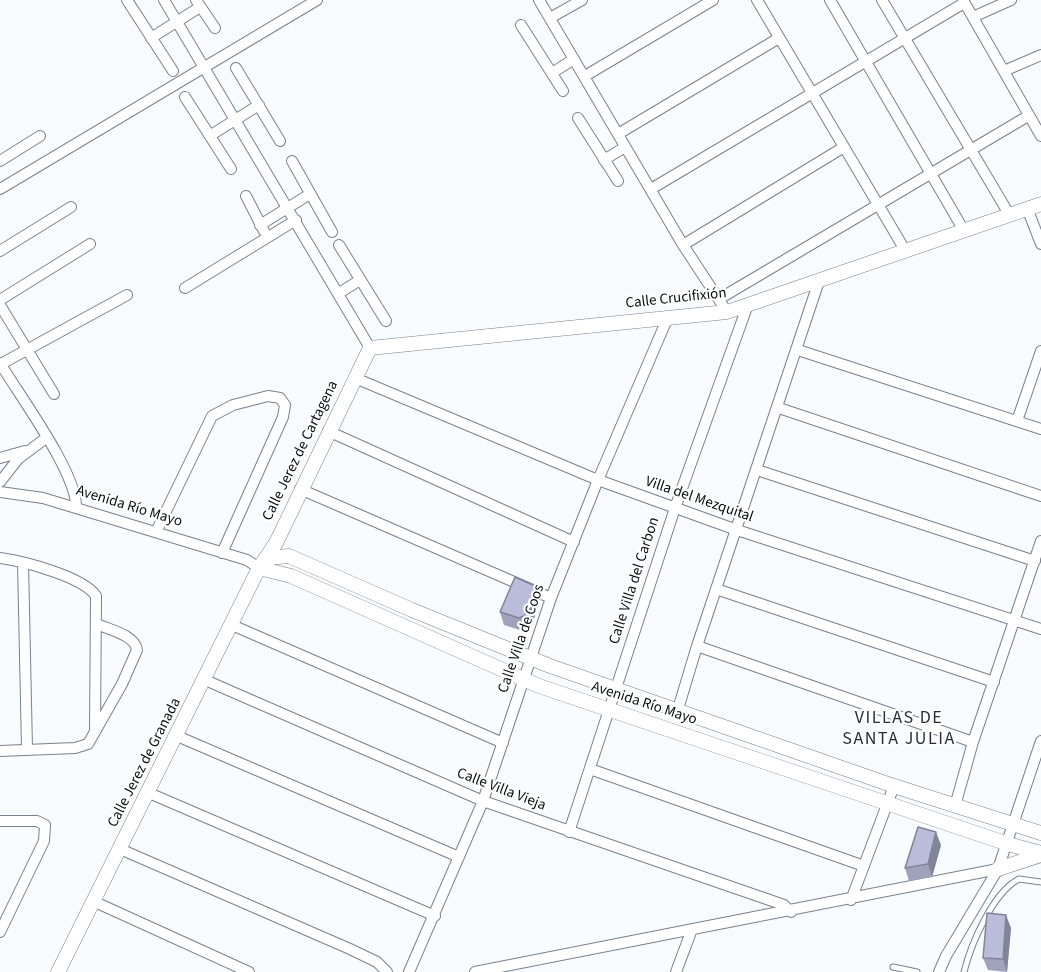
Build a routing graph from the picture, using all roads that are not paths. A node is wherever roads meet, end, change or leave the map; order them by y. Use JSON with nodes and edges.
{"nodes":[{"id":1,"x":127,"y":0,"type":"edge"},
{"id":2,"x":164,"y":0,"type":"edge"},
{"id":3,"x":317,"y":0,"type":"edge"},
{"id":4,"x":539,"y":0,"type":"edge"},
{"id":5,"x":582,"y":0,"type":"edge"},
{"id":6,"x":713,"y":0,"type":"edge"},
{"id":7,"x":756,"y":0,"type":"edge"},
{"id":8,"x":830,"y":0,"type":"edge"},
{"id":9,"x":882,"y":0,"type":"edge"},
{"id":10,"x":1011,"y":0,"type":"edge"},
{"id":11,"x":964,"y":2,"type":"edge"},
{"id":12,"x":198,"y":3,"type":"edge"},
{"id":13,"x":973,"y":17,"type":"junction"},
{"id":14,"x":550,"y":18,"type":"junction"},
{"id":15,"x":177,"y":22,"type":"junction"},
{"id":16,"x":521,"y":25,"type":"dead end"},
{"id":17,"x":215,"y":28,"type":"dead end"},
{"id":18,"x":905,"y":37,"type":"junction"},
{"id":19,"x":151,"y":38,"type":"junction"},
{"id":20,"x":779,"y":38,"type":"junction"},
{"id":21,"x":1041,"y":55,"type":"edge"},
{"id":22,"x":574,"y":58,"type":"junction"},
{"id":23,"x":865,"y":60,"type":"junction"},
{"id":24,"x":204,"y":66,"type":"junction"},
{"id":25,"x":236,"y":68,"type":"dead end"},
{"id":26,"x":172,"y":71,"type":"dead end"},
{"id":27,"x":1004,"y":71,"type":"junction"},
{"id":28,"x":552,"y":73,"type":"junction"},
{"id":29,"x":585,"y":76,"type":"junction"},
{"id":30,"x":563,"y":91,"type":"dead end"},
{"id":31,"x":811,"y":93,"type":"junction"},
{"id":32,"x":185,"y":97,"type":"dead end"},
{"id":33,"x":259,"y":105,"type":"junction"},
{"id":34,"x":1028,"y":116,"type":"junction"},
{"id":35,"x":578,"y":118,"type":"dead end"},
{"id":36,"x":237,"y":120,"type":"junction"},
{"id":37,"x":618,"y":134,"type":"junction"},
{"id":38,"x":211,"y":135,"type":"junction"},
{"id":39,"x":40,"y":136,"type":"dead end"},
{"id":40,"x":1041,"y":136,"type":"edge"},
{"id":41,"x":280,"y":141,"type":"dead end"},
{"id":42,"x":625,"y":147,"type":"junction"},
{"id":43,"x":844,"y":147,"type":"junction"},
{"id":44,"x":971,"y":150,"type":"junction"},
{"id":45,"x":604,"y":160,"type":"junction"},
{"id":46,"x":0,"y":161,"type":"edge"},
{"id":47,"x":292,"y":161,"type":"dead end"},
{"id":48,"x":231,"y":169,"type":"dead end"},
{"id":49,"x":932,"y":174,"type":"junction"},
{"id":50,"x":618,"y":181,"type":"dead end"},
{"id":51,"x":2,"y":183,"type":"edge"},
{"id":52,"x":651,"y":189,"type":"junction"},
{"id":53,"x":310,"y":194,"type":"junction"},
{"id":54,"x":246,"y":196,"type":"dead end"},
{"id":55,"x":1041,"y":204,"type":"edge"},
{"id":56,"x":880,"y":206,"type":"junction"},
{"id":57,"x":71,"y":207,"type":"dead end"},
{"id":58,"x":289,"y":207,"type":"junction"},
{"id":59,"x":1027,"y":208,"type":"junction"},
{"id":60,"x":1008,"y":214,"type":"junction"},
{"id":61,"x":296,"y":220,"type":"junction"},
{"id":62,"x":260,"y":225,"type":"junction"},
{"id":63,"x":963,"y":229,"type":"junction"},
{"id":64,"x":332,"y":232,"type":"dead end"},
{"id":65,"x":267,"y":237,"type":"junction"},
{"id":66,"x":90,"y":244,"type":"dead end"},
{"id":67,"x":1041,"y":244,"type":"edge"},
{"id":68,"x":339,"y":245,"type":"dead end"},
{"id":69,"x":683,"y":245,"type":"junction"},
{"id":70,"x":905,"y":250,"type":"junction"},
{"id":71,"x":0,"y":251,"type":"edge"},
{"id":72,"x":360,"y":280,"type":"junction"},
{"id":73,"x":819,"y":281,"type":"junction"},
{"id":74,"x":185,"y":288,"type":"dead end"},
{"id":75,"x":339,"y":293,"type":"junction"},
{"id":76,"x":127,"y":295,"type":"dead end"},
{"id":77,"x":719,"y":299,"type":"junction"},
{"id":78,"x":0,"y":300,"type":"edge"},
{"id":79,"x":0,"y":305,"type":"edge"},
{"id":80,"x":747,"y":307,"type":"junction"},
{"id":81,"x":727,"y":312,"type":"junction"},
{"id":82,"x":668,"y":317,"type":"junction"},
{"id":83,"x":386,"y":321,"type":"dead end"},
{"id":84,"x":370,"y":348,"type":"junction"},
{"id":85,"x":27,"y":349,"type":"junction"},
{"id":86,"x":798,"y":350,"type":"junction"},
{"id":87,"x":1041,"y":351,"type":"edge"},
{"id":88,"x":0,"y":364,"type":"edge"},
{"id":89,"x":355,"y":378,"type":"junction"},
{"id":90,"x":54,"y":394,"type":"dead end"},
{"id":91,"x":779,"y":408,"type":"junction"},
{"id":92,"x":1017,"y":421,"type":"junction"},
{"id":93,"x":1041,"y":429,"type":"edge"},
{"id":94,"x":328,"y":431,"type":"junction"},
{"id":95,"x":46,"y":438,"type":"junction"},
{"id":96,"x":28,"y":450,"type":"junction"},
{"id":97,"x":0,"y":458,"type":"edge"},
{"id":98,"x":757,"y":470,"type":"junction"},
{"id":99,"x":598,"y":480,"type":"junction"},
{"id":100,"x":0,"y":482,"type":"edge"},
{"id":101,"x":300,"y":489,"type":"junction"},
{"id":102,"x":0,"y":492,"type":"edge"},
{"id":103,"x":1041,"y":496,"type":"edge"},
{"id":104,"x":76,"y":508,"type":"junction"},
{"id":105,"x":675,"y":508,"type":"junction"},
{"id":106,"x":737,"y":530,"type":"junction"},
{"id":107,"x":156,"y":532,"type":"junction"},
{"id":108,"x":1041,"y":541,"type":"edge"},
{"id":109,"x":574,"y":542,"type":"junction"},
{"id":110,"x":222,"y":553,"type":"junction"},
{"id":111,"x":0,"y":558,"type":"edge"},
{"id":112,"x":1035,"y":561,"type":"junction"},
{"id":113,"x":258,"y":562,"type":"junction"},
{"id":114,"x":23,"y":563,"type":"junction"},
{"id":115,"x":716,"y":589,"type":"junction"},
{"id":116,"x":551,"y":598,"type":"junction"},
{"id":117,"x":1014,"y":620,"type":"junction"},
{"id":118,"x":97,"y":624,"type":"junction"},
{"id":119,"x":232,"y":625,"type":"junction"},
{"id":120,"x":1041,"y":629,"type":"edge"},
{"id":121,"x":697,"y":646,"type":"junction"},
{"id":122,"x":530,"y":658,"type":"junction"},
{"id":123,"x":206,"y":680,"type":"junction"},
{"id":124,"x":523,"y":680,"type":"junction"},
{"id":125,"x":994,"y":682,"type":"junction"},
{"id":126,"x":616,"y":688,"type":"junction"},
{"id":127,"x":611,"y":709,"type":"junction"},
{"id":128,"x":678,"y":710,"type":"junction"},
{"id":129,"x":95,"y":735,"type":"junction"},
{"id":130,"x":177,"y":736,"type":"junction"},
{"id":131,"x":1041,"y":741,"type":"edge"},
{"id":132,"x":973,"y":742,"type":"junction"},
{"id":133,"x":503,"y":743,"type":"junction"},
{"id":134,"x":27,"y":749,"type":"junction"},
{"id":135,"x":0,"y":751,"type":"edge"},
{"id":136,"x":1038,"y":764,"type":"edge"},
{"id":137,"x":590,"y":769,"type":"junction"},
{"id":138,"x":894,"y":786,"type":"junction"},
{"id":139,"x":149,"y":793,"type":"junction"},
{"id":140,"x":483,"y":801,"type":"junction"},
{"id":141,"x":886,"y":804,"type":"junction"},
{"id":142,"x":955,"y":806,"type":"junction"},
{"id":143,"x":0,"y":821,"type":"edge"},
{"id":144,"x":1013,"y":825,"type":"junction"},
{"id":145,"x":569,"y":832,"type":"junction"},
{"id":146,"x":1041,"y":833,"type":"edge"},
{"id":147,"x":1008,"y":844,"type":"junction"},
{"id":148,"x":120,"y":849,"type":"junction"},
{"id":149,"x":1041,"y":854,"type":"edge"},
{"id":150,"x":459,"y":857,"type":"junction"},
{"id":151,"x":864,"y":866,"type":"junction"},
{"id":152,"x":998,"y":869,"type":"junction"},
{"id":153,"x":1041,"y":882,"type":"edge"},
{"id":154,"x":851,"y":900,"type":"junction"},
{"id":155,"x":95,"y":902,"type":"junction"},
{"id":156,"x":792,"y":912,"type":"junction"},
{"id":157,"x":435,"y":916,"type":"junction"},
{"id":158,"x":0,"y":932,"type":"edge"},
{"id":159,"x":691,"y":932,"type":"junction"},
{"id":160,"x":893,"y":967,"type":"dead end"},
{"id":161,"x":58,"y":972,"type":"edge"},
{"id":162,"x":249,"y":972,"type":"edge"},
{"id":163,"x":387,"y":972,"type":"edge"},
{"id":164,"x":409,"y":972,"type":"edge"},
{"id":165,"x":475,"y":972,"type":"edge"},
{"id":166,"x":676,"y":972,"type":"edge"},
{"id":167,"x":917,"y":972,"type":"edge"},
{"id":168,"x":939,"y":972,"type":"edge"},
{"id":169,"x":964,"y":972,"type":"edge"}],
"edges":[{"from":1,"to":19,"type":"street"},
{"from":2,"to":15,"type":"street"},
{"from":3,"to":24,"type":"street"},
{"from":4,"to":14,"type":"street"},
{"from":5,"to":14,"type":"street"},
{"from":6,"to":29,"type":"street"},
{"from":7,"to":20,"type":"street"},
{"from":8,"to":23,"type":"street"},
{"from":9,"to":18,"type":"street"},
{"from":10,"to":13,"type":"street"},
{"from":11,"to":13,"type":"street"},
{"from":11,"to":18,"type":"street"},
{"from":12,"to":15,"type":"street"},
{"from":12,"to":17,"type":"street"},
{"from":13,"to":27,"type":"street"},
{"from":14,"to":22,"type":"street"},
{"from":15,"to":19,"type":"street"},
{"from":15,"to":24,"type":"street"},
{"from":16,"to":28,"type":"street"},
{"from":18,"to":23,"type":"street"},
{"from":18,"to":44,"type":"street"},
{"from":19,"to":26,"type":"street"},
{"from":20,"to":31,"type":"street"},
{"from":20,"to":37,"type":"street"},
{"from":21,"to":27,"type":"street"},
{"from":22,"to":28,"type":"street"},
{"from":22,"to":29,"type":"street"},
{"from":23,"to":31,"type":"street"},
{"from":23,"to":49,"type":"street"},
{"from":24,"to":36,"type":"street"},
{"from":24,"to":51,"type":"street"},
{"from":25,"to":33,"type":"street"},
{"from":27,"to":34,"type":"street"},
{"from":28,"to":30,"type":"street"},
{"from":29,"to":37,"type":"street"},
{"from":31,"to":43,"type":"street"},
{"from":31,"to":52,"type":"street"},
{"from":32,"to":38,"type":"street"},
{"from":33,"to":36,"type":"street"},
{"from":33,"to":41,"type":"street"},
{"from":34,"to":40,"type":"street"},
{"from":34,"to":44,"type":"street"},
{"from":35,"to":45,"type":"street"},
{"from":36,"to":38,"type":"street"},
{"from":36,"to":58,"type":"street"},
{"from":37,"to":42,"type":"street"},
{"from":38,"to":48,"type":"street"},
{"from":39,"to":46,"type":"street"},
{"from":42,"to":45,"type":"street"},
{"from":42,"to":52,"type":"street"},
{"from":43,"to":56,"type":"street"},
{"from":43,"to":69,"type":"street"},
{"from":44,"to":49,"type":"street"},
{"from":44,"to":60,"type":"street"},
{"from":45,"to":50,"type":"street"},
{"from":47,"to":53,"type":"street"},
{"from":49,"to":56,"type":"street"},
{"from":49,"to":63,"type":"street"},
{"from":52,"to":69,"type":"street"},
{"from":53,"to":58,"type":"street"},
{"from":53,"to":64,"type":"street"},
{"from":54,"to":62,"type":"street"},
{"from":55,"to":59,"type":"street","name":"Calle Crucifixión"},
{"from":56,"to":70,"type":"street"},
{"from":56,"to":77,"type":"street"},
{"from":57,"to":71,"type":"street"},
{"from":58,"to":61,"type":"street"},
{"from":58,"to":62,"type":"street"},
{"from":59,"to":60,"type":"street","name":"Calle Crucifixión"},
{"from":59,"to":67,"type":"street"},
{"from":60,"to":63,"type":"street","name":"Calle Crucifixión"},
{"from":61,"to":65,"type":"street"},
{"from":61,"to":75,"type":"street"},
{"from":62,"to":65,"type":"street"},
{"from":63,"to":70,"type":"street","name":"Calle Crucifixión"},
{"from":65,"to":74,"type":"street"},
{"from":66,"to":78,"type":"street"},
{"from":68,"to":72,"type":"street"},
{"from":69,"to":77,"type":"street"},
{"from":70,"to":73,"type":"street","name":"Calle Crucifixión"},
{"from":72,"to":75,"type":"street"},
{"from":72,"to":83,"type":"street"},
{"from":73,"to":80,"type":"street","name":"Calle Crucifixión"},
{"from":73,"to":86,"type":"street"},
{"from":75,"to":84,"type":"street"},
{"from":76,"to":85,"type":"street"},
{"from":77,"to":81,"type":"street"},
{"from":79,"to":85,"type":"street"},
{"from":80,"to":81,"type":"street","name":"Calle Crucifixión"},
{"from":80,"to":105,"type":"street","name":"Calle Villa del Carbon"},
{"from":81,"to":82,"type":"street","name":"Calle Crucifixión"},
{"from":82,"to":84,"type":"street","name":"Calle Crucifixión"},
{"from":82,"to":99,"type":"street","name":"Calle Villa de Coos"},
{"from":84,"to":89,"type":"street","name":"Calle Jerez de Cartagena"},
{"from":85,"to":88,"type":"street"},
{"from":85,"to":90,"type":"street"},
{"from":86,"to":91,"type":"street"},
{"from":86,"to":92,"type":"street"},
{"from":87,"to":92,"type":"street"},
{"from":88,"to":95,"type":"street"},
{"from":89,"to":94,"type":"street","name":"Calle Jerez de Cartagena"},
{"from":89,"to":99,"type":"street","name":"Villa del Mezquital"},
{"from":91,"to":98,"type":"street"},
{"from":91,"to":103,"type":"street"},
{"from":92,"to":93,"type":"street"},
{"from":94,"to":101,"type":"street","name":"Calle Jerez de Cartagena"},
{"from":94,"to":109,"type":"street"},
{"from":95,"to":96,"type":"street"},
{"from":95,"to":104,"type":"street"},
{"from":96,"to":97,"type":"street"},
{"from":96,"to":100,"type":"street"},
{"from":98,"to":106,"type":"street"},
{"from":98,"to":112,"type":"street"},
{"from":99,"to":105,"type":"street","name":"Villa del Mezquital"},
{"from":99,"to":109,"type":"street","name":"Calle Villa de Coos"},
{"from":101,"to":113,"type":"street","name":"Calle Jerez de Cartagena"},
{"from":101,"to":116,"type":"street"},
{"from":102,"to":104,"type":"street","name":"Avenida Río Mayo"},
{"from":104,"to":107,"type":"street","name":"Avenida Río Mayo"},
{"from":105,"to":106,"type":"street","name":"Villa del Mezquital"},
{"from":105,"to":126,"type":"street","name":"Calle Villa del Carbon"},
{"from":106,"to":115,"type":"street"},
{"from":106,"to":117,"type":"street","name":"Villa del Mezquital"},
{"from":107,"to":110,"type":"street","name":"Avenida Río Mayo"},
{"from":107,"to":110,"type":"street"},
{"from":108,"to":112,"type":"street"},
{"from":109,"to":116,"type":"street","name":"Calle Villa de Coos"},
{"from":110,"to":113,"type":"street","name":"Avenida Río Mayo"},
{"from":111,"to":114,"type":"street"},
{"from":112,"to":117,"type":"street"},
{"from":113,"to":119,"type":"street","name":"Calle Jerez de Granada"},
{"from":113,"to":122,"type":"street","name":"Avenida Río Mayo"},
{"from":113,"to":124,"type":"street","name":"Avenida Río Mayo"},
{"from":114,"to":118,"type":"street"},
{"from":114,"to":134,"type":"street"},
{"from":115,"to":121,"type":"street"},
{"from":115,"to":125,"type":"street"},
{"from":116,"to":122,"type":"street","name":"Calle Villa de Coos"},
{"from":117,"to":120,"type":"street","name":"Villa del Mezquital"},
{"from":117,"to":125,"type":"street"},
{"from":118,"to":129,"type":"street"},
{"from":118,"to":129,"type":"street"},
{"from":119,"to":123,"type":"street","name":"Calle Jerez de Granada"},
{"from":119,"to":133,"type":"street"},
{"from":121,"to":128,"type":"street"},
{"from":121,"to":132,"type":"street"},
{"from":122,"to":124,"type":"street","name":"Calle Villa de Coos"},
{"from":122,"to":126,"type":"street","name":"Avenida Río Mayo"},
{"from":123,"to":130,"type":"street","name":"Calle Jerez de Granada"},
{"from":123,"to":140,"type":"street","name":"Calle Villa Vieja"},
{"from":124,"to":127,"type":"street","name":"Avenida Río Mayo"},
{"from":124,"to":133,"type":"street","name":"Calle Villa de Coos"},
{"from":125,"to":132,"type":"street"},
{"from":126,"to":127,"type":"street","name":"Calle Villa del Carbon"},
{"from":126,"to":128,"type":"street","name":"Avenida Río Mayo"},
{"from":127,"to":137,"type":"street","name":"Calle Villa del Carbon"},
{"from":127,"to":141,"type":"street","name":"Avenida Río Mayo"},
{"from":128,"to":138,"type":"street","name":"Avenida Río Mayo"},
{"from":129,"to":134,"type":"street"},
{"from":130,"to":139,"type":"street","name":"Calle Jerez de Granada"},
{"from":130,"to":150,"type":"street"},
{"from":131,"to":136,"type":"street"},
{"from":132,"to":142,"type":"street"},
{"from":133,"to":140,"type":"street","name":"Calle Villa de Coos"},
{"from":134,"to":135,"type":"street"},
{"from":136,"to":144,"type":"street"},
{"from":137,"to":145,"type":"street","name":"Calle Villa del Carbon"},
{"from":137,"to":151,"type":"street"},
{"from":138,"to":141,"type":"street"},
{"from":138,"to":142,"type":"street","name":"Avenida Río Mayo"},
{"from":139,"to":148,"type":"street","name":"Calle Jerez de Granada"},
{"from":139,"to":157,"type":"street"},
{"from":140,"to":145,"type":"street","name":"Calle Villa Vieja"},
{"from":140,"to":150,"type":"street","name":"Calle Villa de Coos"},
{"from":141,"to":147,"type":"street","name":"Avenida Río Mayo"},
{"from":141,"to":151,"type":"street"},
{"from":142,"to":144,"type":"street","name":"Avenida Río Mayo"},
{"from":143,"to":158,"type":"street"},
{"from":144,"to":146,"type":"street","name":"Avenida Río Mayo"},
{"from":144,"to":147,"type":"street"},
{"from":145,"to":156,"type":"street","name":"Calle Villa Vieja"},
{"from":147,"to":149,"type":"street","name":"Avenida Río Mayo"},
{"from":147,"to":152,"type":"street"},
{"from":148,"to":155,"type":"street","name":"Calle Jerez de Granada"},
{"from":148,"to":163,"type":"street"},
{"from":149,"to":152,"type":"street"},
{"from":150,"to":157,"type":"street","name":"Calle Villa de Coos"},
{"from":151,"to":154,"type":"street"},
{"from":152,"to":154,"type":"street"},
{"from":152,"to":168,"type":"street"},
{"from":153,"to":169,"type":"lane"},
{"from":154,"to":156,"type":"street"},
{"from":155,"to":161,"type":"street","name":"Calle Jerez de Granada"},
{"from":155,"to":162,"type":"street"},
{"from":156,"to":159,"type":"street"},
{"from":157,"to":164,"type":"street","name":"Calle Villa de Coos"},
{"from":159,"to":165,"type":"street"},
{"from":159,"to":166,"type":"street"},
{"from":160,"to":167,"type":"lane"}]}
